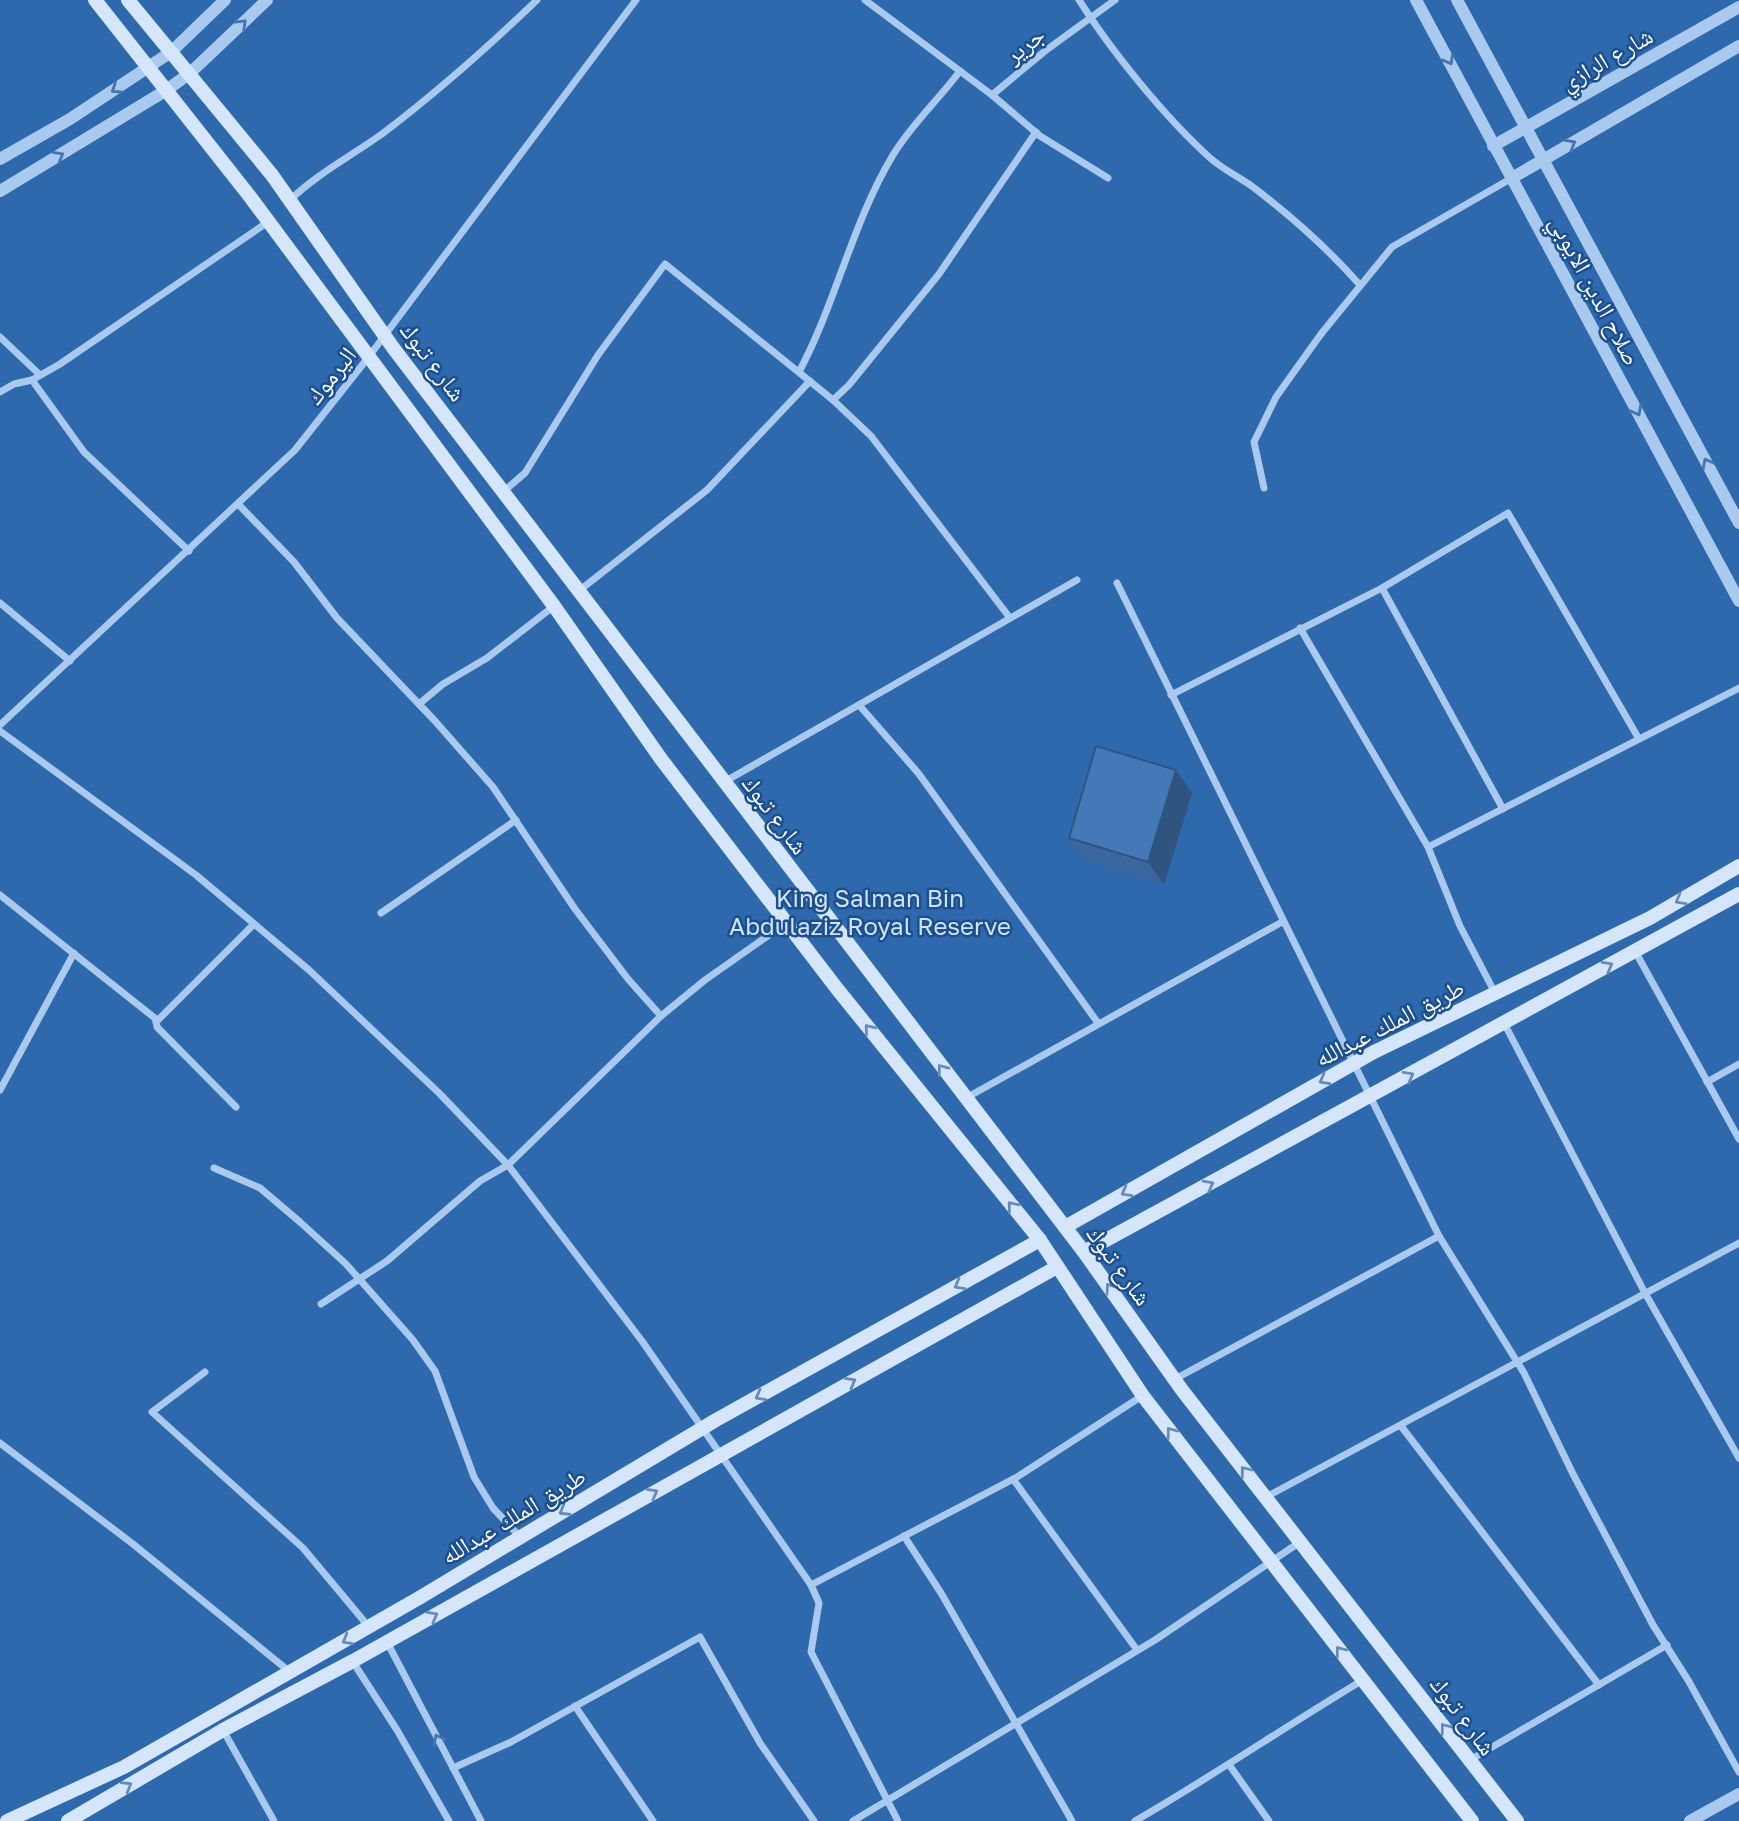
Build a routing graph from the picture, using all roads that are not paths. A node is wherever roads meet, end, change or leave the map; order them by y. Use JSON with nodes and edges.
{"nodes":[{"id":1,"x":95,"y":0,"type":"edge"},
{"id":2,"x":128,"y":0,"type":"edge"},
{"id":3,"x":225,"y":0,"type":"edge"},
{"id":4,"x":267,"y":0,"type":"edge"},
{"id":5,"x":537,"y":0,"type":"edge"},
{"id":6,"x":636,"y":0,"type":"edge"},
{"id":7,"x":865,"y":0,"type":"edge"},
{"id":8,"x":1079,"y":0,"type":"edge"},
{"id":9,"x":1115,"y":0,"type":"edge"},
{"id":10,"x":1416,"y":0,"type":"edge"},
{"id":11,"x":1457,"y":0,"type":"edge"},
{"id":12,"x":1739,"y":7,"type":"edge"},
{"id":13,"x":1091,"y":19,"type":"junction"},
{"id":14,"x":1739,"y":46,"type":"edge"},
{"id":15,"x":171,"y":52,"type":"junction"},
{"id":16,"x":147,"y":68,"type":"junction"},
{"id":17,"x":960,"y":71,"type":"junction"},
{"id":18,"x":189,"y":74,"type":"junction"},
{"id":19,"x":165,"y":91,"type":"junction"},
{"id":20,"x":992,"y":95,"type":"junction"},
{"id":21,"x":1526,"y":127,"type":"junction"},
{"id":22,"x":1036,"y":132,"type":"junction"},
{"id":23,"x":1493,"y":146,"type":"junction"},
{"id":24,"x":0,"y":159,"type":"edge"},
{"id":25,"x":1544,"y":160,"type":"junction"},
{"id":26,"x":1108,"y":178,"type":"dead end"},
{"id":27,"x":1512,"y":178,"type":"junction"},
{"id":28,"x":0,"y":191,"type":"edge"},
{"id":29,"x":290,"y":200,"type":"junction"},
{"id":30,"x":268,"y":222,"type":"junction"},
{"id":31,"x":1360,"y":285,"type":"junction"},
{"id":32,"x":384,"y":333,"type":"junction"},
{"id":33,"x":0,"y":337,"type":"edge"},
{"id":34,"x":367,"y":359,"type":"junction"},
{"id":35,"x":799,"y":372,"type":"junction"},
{"id":36,"x":40,"y":375,"type":"junction"},
{"id":37,"x":32,"y":380,"type":"junction"},
{"id":38,"x":810,"y":381,"type":"junction"},
{"id":39,"x":0,"y":392,"type":"edge"},
{"id":40,"x":833,"y":400,"type":"junction"},
{"id":41,"x":1264,"y":488,"type":"dead end"},
{"id":42,"x":503,"y":492,"type":"junction"},
{"id":43,"x":239,"y":505,"type":"junction"},
{"id":44,"x":1739,"y":523,"type":"edge"},
{"id":45,"x":189,"y":551,"type":"junction"},
{"id":46,"x":1077,"y":580,"type":"dead end"},
{"id":47,"x":1117,"y":583,"type":"dead end"},
{"id":48,"x":1382,"y":588,"type":"junction"},
{"id":49,"x":580,"y":590,"type":"junction"},
{"id":50,"x":1739,"y":601,"type":"edge"},
{"id":51,"x":0,"y":603,"type":"edge"},
{"id":52,"x":554,"y":606,"type":"junction"},
{"id":53,"x":1010,"y":618,"type":"junction"},
{"id":54,"x":1300,"y":628,"type":"junction"},
{"id":55,"x":70,"y":660,"type":"junction"},
{"id":56,"x":1739,"y":688,"type":"edge"},
{"id":57,"x":1171,"y":695,"type":"junction"},
{"id":58,"x":419,"y":704,"type":"junction"},
{"id":59,"x":859,"y":705,"type":"junction"},
{"id":60,"x":0,"y":725,"type":"edge"},
{"id":61,"x":0,"y":731,"type":"edge"},
{"id":62,"x":1639,"y":739,"type":"junction"},
{"id":63,"x":724,"y":782,"type":"junction"},
{"id":64,"x":1503,"y":809,"type":"junction"},
{"id":65,"x":516,"y":820,"type":"junction"},
{"id":66,"x":1427,"y":848,"type":"junction"},
{"id":67,"x":1739,"y":866,"type":"edge"},
{"id":68,"x":1739,"y":894,"type":"edge"},
{"id":69,"x":0,"y":895,"type":"edge"},
{"id":70,"x":381,"y":913,"type":"dead end"},
{"id":71,"x":1282,"y":922,"type":"junction"},
{"id":72,"x":786,"y":923,"type":"junction"},
{"id":73,"x":254,"y":924,"type":"junction"},
{"id":74,"x":1635,"y":951,"type":"junction"},
{"id":75,"x":74,"y":953,"type":"junction"},
{"id":76,"x":1495,"y":993,"type":"junction"},
{"id":77,"x":661,"y":1016,"type":"junction"},
{"id":78,"x":156,"y":1022,"type":"junction"},
{"id":79,"x":1098,"y":1023,"type":"junction"},
{"id":80,"x":1504,"y":1023,"type":"junction"},
{"id":81,"x":1356,"y":1062,"type":"junction"},
{"id":82,"x":1739,"y":1064,"type":"edge"},
{"id":83,"x":1707,"y":1082,"type":"junction"},
{"id":84,"x":0,"y":1090,"type":"edge"},
{"id":85,"x":1370,"y":1097,"type":"junction"},
{"id":86,"x":966,"y":1099,"type":"junction"},
{"id":87,"x":236,"y":1107,"type":"dead end"},
{"id":88,"x":1739,"y":1139,"type":"edge"},
{"id":89,"x":508,"y":1165,"type":"junction"},
{"id":90,"x":214,"y":1168,"type":"dead end"},
{"id":91,"x":1065,"y":1227,"type":"junction"},
{"id":92,"x":1439,"y":1236,"type":"junction"},
{"id":93,"x":1040,"y":1241,"type":"junction"},
{"id":94,"x":1739,"y":1243,"type":"edge"},
{"id":95,"x":1084,"y":1252,"type":"junction"},
{"id":96,"x":1057,"y":1267,"type":"junction"},
{"id":97,"x":359,"y":1280,"type":"junction"},
{"id":98,"x":1645,"y":1293,"type":"junction"},
{"id":99,"x":321,"y":1304,"type":"dead end"},
{"id":100,"x":1518,"y":1364,"type":"junction"},
{"id":101,"x":205,"y":1372,"type":"dead end"},
{"id":102,"x":1175,"y":1379,"type":"junction"},
{"id":103,"x":1143,"y":1395,"type":"junction"},
{"id":104,"x":1401,"y":1426,"type":"junction"},
{"id":105,"x":703,"y":1428,"type":"junction"},
{"id":106,"x":0,"y":1443,"type":"edge"},
{"id":107,"x":720,"y":1455,"type":"junction"},
{"id":108,"x":1739,"y":1458,"type":"edge"},
{"id":109,"x":1013,"y":1479,"type":"junction"},
{"id":110,"x":1265,"y":1497,"type":"junction"},
{"id":111,"x":904,"y":1536,"type":"junction"},
{"id":112,"x":520,"y":1538,"type":"junction"},
{"id":113,"x":1300,"y":1542,"type":"junction"},
{"id":114,"x":1271,"y":1563,"type":"junction"},
{"id":115,"x":811,"y":1586,"type":"junction"},
{"id":116,"x":369,"y":1627,"type":"junction"},
{"id":117,"x":387,"y":1642,"type":"junction"},
{"id":118,"x":1667,"y":1645,"type":"junction"},
{"id":119,"x":1137,"y":1650,"type":"junction"},
{"id":120,"x":353,"y":1661,"type":"junction"},
{"id":121,"x":290,"y":1672,"type":"junction"},
{"id":122,"x":1363,"y":1679,"type":"junction"},
{"id":123,"x":1599,"y":1685,"type":"junction"},
{"id":124,"x":575,"y":1706,"type":"junction"},
{"id":125,"x":1016,"y":1722,"type":"junction"},
{"id":126,"x":223,"y":1730,"type":"junction"},
{"id":127,"x":1469,"y":1760,"type":"junction"},
{"id":128,"x":1230,"y":1766,"type":"junction"},
{"id":129,"x":453,"y":1768,"type":"junction"},
{"id":130,"x":1739,"y":1772,"type":"edge"},
{"id":131,"x":1739,"y":1794,"type":"edge"},
{"id":132,"x":887,"y":1801,"type":"junction"},
{"id":133,"x":7,"y":1821,"type":"edge"},
{"id":134,"x":68,"y":1821,"type":"edge"},
{"id":135,"x":274,"y":1821,"type":"edge"},
{"id":136,"x":449,"y":1821,"type":"edge"},
{"id":137,"x":481,"y":1821,"type":"edge"},
{"id":138,"x":653,"y":1821,"type":"edge"},
{"id":139,"x":814,"y":1821,"type":"edge"},
{"id":140,"x":853,"y":1821,"type":"edge"},
{"id":141,"x":898,"y":1821,"type":"edge"},
{"id":142,"x":1072,"y":1821,"type":"edge"},
{"id":143,"x":1135,"y":1821,"type":"edge"},
{"id":144,"x":1269,"y":1821,"type":"edge"},
{"id":145,"x":1472,"y":1821,"type":"edge"},
{"id":146,"x":1517,"y":1821,"type":"edge"},
{"id":147,"x":1690,"y":1821,"type":"edge"}],
"edges":[{"from":1,"to":16,"type":"main road","name":"شارع تبوك"},
{"from":2,"to":15,"type":"main road","name":"شارع تبوك"},
{"from":3,"to":15,"type":"street"},
{"from":18,"to":4,"type":"street","one_way":true},
{"from":5,"to":29,"type":"street"},
{"from":6,"to":32,"type":"street","name":"اليرموك"},
{"from":7,"to":17,"type":"street"},
{"from":8,"to":13,"type":"street"},
{"from":9,"to":13,"type":"street","name":"جرير"},
{"from":10,"to":23,"type":"street","name":"صلاح الدين الايوبي","one_way":true},
{"from":11,"to":21,"type":"street","name":"صلاح الدين الايوبي"},
{"from":12,"to":21,"type":"street","name":"شارع الرازي"},
{"from":13,"to":20,"type":"street","name":"جرير"},
{"from":13,"to":31,"type":"street"},
{"from":25,"to":14,"type":"street","one_way":true},
{"from":15,"to":16,"type":"street"},
{"from":15,"to":18,"type":"main road","name":"شارع تبوك"},
{"from":16,"to":19,"type":"main road","name":"شارع تبوك"},
{"from":16,"to":24,"type":"street","one_way":true},
{"from":17,"to":20,"type":"street"},
{"from":17,"to":35,"type":"street"},
{"from":18,"to":19,"type":"street"},
{"from":18,"to":29,"type":"main road","name":"شارع تبوك"},
{"from":28,"to":19,"type":"street","one_way":true},
{"from":19,"to":30,"type":"main road","name":"شارع تبوك"},
{"from":20,"to":22,"type":"street"},
{"from":21,"to":23,"type":"street","name":"شارع الرازي"},
{"from":21,"to":25,"type":"street","name":"صلاح الدين الايوبي"},
{"from":22,"to":26,"type":"street"},
{"from":22,"to":40,"type":"street"},
{"from":23,"to":27,"type":"street","name":"صلاح الدين الايوبي"},
{"from":25,"to":27,"type":"street"},
{"from":44,"to":25,"type":"street","name":"صلاح الدين الايوبي","one_way":true},
{"from":27,"to":31,"type":"street"},
{"from":27,"to":50,"type":"street","name":"صلاح الدين الايوبي","one_way":true},
{"from":29,"to":32,"type":"main road","name":"شارع تبوك"},
{"from":30,"to":34,"type":"main road","name":"شارع تبوك"},
{"from":30,"to":36,"type":"street"},
{"from":31,"to":41,"type":"street"},
{"from":32,"to":34,"type":"street","name":"اليرموك"},
{"from":32,"to":42,"type":"main road","name":"شارع تبوك"},
{"from":33,"to":36,"type":"street"},
{"from":34,"to":43,"type":"street","name":"اليرموك"},
{"from":34,"to":52,"type":"main road","name":"شارع تبوك"},
{"from":35,"to":38,"type":"street"},
{"from":35,"to":42,"type":"street"},
{"from":36,"to":37,"type":"street"},
{"from":37,"to":39,"type":"street"},
{"from":37,"to":45,"type":"street"},
{"from":38,"to":40,"type":"street"},
{"from":38,"to":49,"type":"street"},
{"from":40,"to":53,"type":"street"},
{"from":42,"to":49,"type":"main road","name":"شارع تبوك"},
{"from":43,"to":45,"type":"street","name":"اليرموك"},
{"from":43,"to":58,"type":"street"},
{"from":45,"to":55,"type":"street","name":"اليرموك"},
{"from":46,"to":53,"type":"street"},
{"from":47,"to":57,"type":"street"},
{"from":48,"to":54,"type":"street"},
{"from":48,"to":62,"type":"street"},
{"from":48,"to":64,"type":"street"},
{"from":49,"to":63,"type":"main road","name":"شارع تبوك"},
{"from":51,"to":55,"type":"street"},
{"from":52,"to":58,"type":"street"},
{"from":52,"to":72,"type":"main road","name":"شارع تبوك"},
{"from":53,"to":59,"type":"street"},
{"from":54,"to":57,"type":"street"},
{"from":54,"to":66,"type":"street"},
{"from":55,"to":60,"type":"street","name":"اليرموك"},
{"from":56,"to":62,"type":"street"},
{"from":57,"to":71,"type":"street"},
{"from":58,"to":65,"type":"street"},
{"from":59,"to":63,"type":"street"},
{"from":59,"to":79,"type":"street"},
{"from":61,"to":73,"type":"street"},
{"from":62,"to":64,"type":"street"},
{"from":86,"to":63,"type":"main road","name":"شارع تبوك","one_way":true},
{"from":64,"to":66,"type":"street"},
{"from":65,"to":70,"type":"street"},
{"from":65,"to":77,"type":"street"},
{"from":66,"to":76,"type":"street"},
{"from":67,"to":76,"type":"main road","name":"طريق الملك عبدالله","one_way":true},
{"from":68,"to":74,"type":"main road"},
{"from":69,"to":75,"type":"street"},
{"from":71,"to":79,"type":"street"},
{"from":71,"to":81,"type":"street"},
{"from":72,"to":77,"type":"street"},
{"from":93,"to":72,"type":"main road","name":"شارع تبوك","one_way":true},
{"from":73,"to":78,"type":"street"},
{"from":73,"to":89,"type":"street"},
{"from":80,"to":74,"type":"main road","one_way":true},
{"from":74,"to":83,"type":"street"},
{"from":75,"to":78,"type":"street"},
{"from":75,"to":84,"type":"street"},
{"from":76,"to":81,"type":"main road","name":"طريق الملك عبدالله"},
{"from":77,"to":89,"type":"street"},
{"from":78,"to":87,"type":"street"},
{"from":79,"to":86,"type":"street"},
{"from":85,"to":80,"type":"main road","one_way":true},
{"from":80,"to":98,"type":"street"},
{"from":81,"to":85,"type":"street"},
{"from":81,"to":91,"type":"main road","name":"طريق الملك عبدالله","one_way":true},
{"from":82,"to":83,"type":"street"},
{"from":83,"to":88,"type":"street"},
{"from":85,"to":92,"type":"street"},
{"from":95,"to":85,"type":"main road","one_way":true},
{"from":86,"to":91,"type":"main road","name":"شارع تبوك"},
{"from":89,"to":97,"type":"street"},
{"from":89,"to":105,"type":"street"},
{"from":90,"to":97,"type":"street"},
{"from":91,"to":95,"type":"main road","name":"شارع تبوك"},
{"from":92,"to":100,"type":"street"},
{"from":92,"to":102,"type":"street"},
{"from":93,"to":96,"type":"main road","name":"شارع تبوك"},
{"from":93,"to":105,"type":"main road","name":"طريق الملك عبدالله","one_way":true},
{"from":94,"to":98,"type":"street"},
{"from":102,"to":95,"type":"main road","name":"شارع تبوك","one_way":true},
{"from":96,"to":103,"type":"main road","name":"شارع تبوك"},
{"from":107,"to":96,"type":"main road","name":"طريق الملك عبدالله","one_way":true},
{"from":97,"to":99,"type":"street"},
{"from":97,"to":112,"type":"street"},
{"from":98,"to":100,"type":"street"},
{"from":98,"to":108,"type":"street"},
{"from":100,"to":104,"type":"street"},
{"from":100,"to":118,"type":"street"},
{"from":101,"to":116,"type":"street"},
{"from":110,"to":102,"type":"main road","name":"شارع تبوك","one_way":true},
{"from":103,"to":109,"type":"street"},
{"from":114,"to":103,"type":"main road","name":"شارع تبوك","one_way":true},
{"from":104,"to":110,"type":"street"},
{"from":104,"to":123,"type":"street"},
{"from":105,"to":107,"type":"street"},
{"from":105,"to":112,"type":"main road","name":"طريق الملك عبدالله","one_way":true},
{"from":106,"to":121,"type":"street"},
{"from":107,"to":115,"type":"street"},
{"from":117,"to":107,"type":"main road","name":"طريق الملك عبدالله","one_way":true},
{"from":109,"to":111,"type":"street"},
{"from":109,"to":119,"type":"street"},
{"from":110,"to":113,"type":"main road","name":"شارع تبوك"},
{"from":111,"to":115,"type":"street"},
{"from":111,"to":125,"type":"street"},
{"from":112,"to":116,"type":"main road","name":"طريق الملك عبدالله"},
{"from":113,"to":114,"type":"street"},
{"from":127,"to":113,"type":"main road","name":"شارع تبوك","one_way":true},
{"from":114,"to":119,"type":"street"},
{"from":122,"to":114,"type":"main road","name":"شارع تبوك","one_way":true},
{"from":115,"to":132,"type":"street"},
{"from":116,"to":121,"type":"main road","name":"طريق الملك عبدالله","one_way":true},
{"from":117,"to":120,"type":"main road","name":"طريق الملك عبدالله"},
{"from":129,"to":117,"type":"street","one_way":true},
{"from":118,"to":123,"type":"street"},
{"from":118,"to":130,"type":"street"},
{"from":119,"to":125,"type":"street"},
{"from":120,"to":126,"type":"main road","name":"طريق الملك عبدالله"},
{"from":120,"to":136,"type":"street"},
{"from":121,"to":133,"type":"main road","name":"طريق الملك عبدالله"},
{"from":122,"to":128,"type":"street"},
{"from":122,"to":145,"type":"main road","name":"شارع تبوك"},
{"from":123,"to":127,"type":"street"},
{"from":124,"to":129,"type":"street"},
{"from":124,"to":138,"type":"street"},
{"from":124,"to":139,"type":"street"},
{"from":125,"to":132,"type":"street"},
{"from":125,"to":142,"type":"street"},
{"from":134,"to":126,"type":"main road","name":"طريق الملك عبدالله","one_way":true},
{"from":126,"to":135,"type":"street"},
{"from":127,"to":146,"type":"main road","name":"شارع تبوك"},
{"from":128,"to":143,"type":"street"},
{"from":128,"to":144,"type":"street"},
{"from":129,"to":137,"type":"street"},
{"from":131,"to":147,"type":"street"},
{"from":132,"to":140,"type":"street"},
{"from":132,"to":141,"type":"street"}]}
